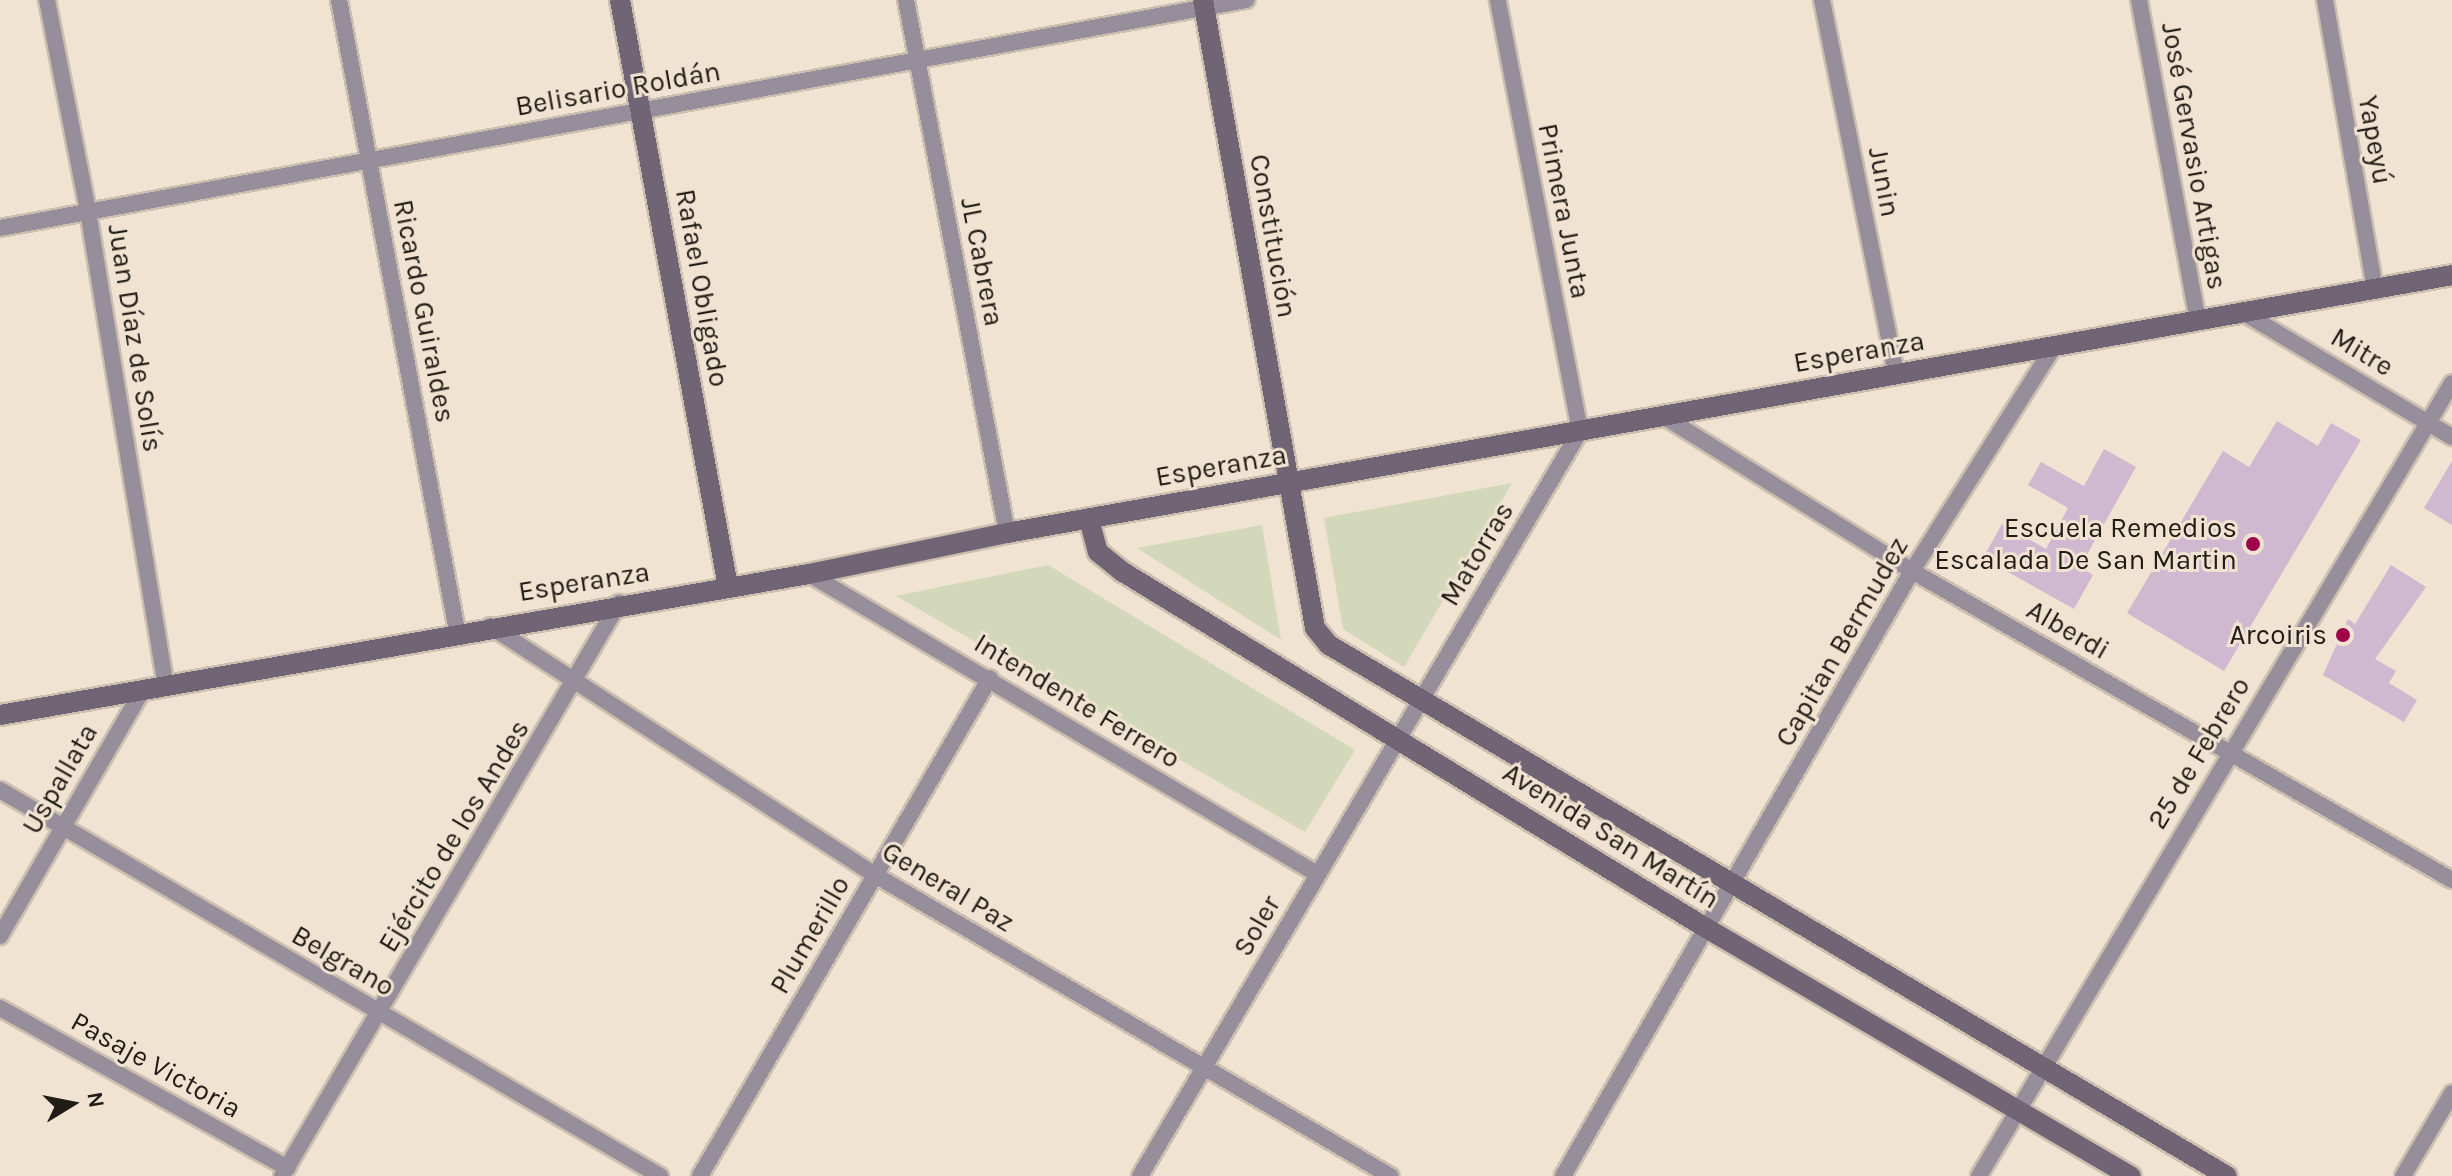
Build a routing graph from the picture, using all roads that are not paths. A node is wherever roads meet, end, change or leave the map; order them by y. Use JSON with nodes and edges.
{"nodes":[{"id":1,"x":47,"y":0,"type":"edge"},
{"id":2,"x":339,"y":0,"type":"edge"},
{"id":3,"x":620,"y":0,"type":"edge"},
{"id":4,"x":906,"y":0,"type":"edge"},
{"id":5,"x":1246,"y":0,"type":"edge"},
{"id":6,"x":1498,"y":0,"type":"edge"},
{"id":7,"x":1822,"y":0,"type":"edge"},
{"id":8,"x":2139,"y":0,"type":"edge"},
{"id":9,"x":2325,"y":0,"type":"edge"},
{"id":10,"x":1203,"y":4,"type":"edge"},
{"id":11,"x":917,"y":61,"type":"junction"},
{"id":12,"x":641,"y":112,"type":"junction"},
{"id":13,"x":369,"y":162,"type":"junction"},
{"id":14,"x":88,"y":211,"type":"junction"},
{"id":15,"x":0,"y":228,"type":"edge"},
{"id":16,"x":2452,"y":275,"type":"edge"},
{"id":17,"x":2375,"y":289,"type":"junction"},
{"id":18,"x":2244,"y":313,"type":"junction"},
{"id":19,"x":2198,"y":322,"type":"junction"},
{"id":20,"x":2054,"y":346,"type":"junction"},
{"id":21,"x":1896,"y":374,"type":"junction"},
{"id":22,"x":2452,"y":383,"type":"edge"},
{"id":23,"x":1663,"y":416,"type":"junction"},
{"id":24,"x":2430,"y":423,"type":"junction"},
{"id":25,"x":1580,"y":431,"type":"junction"},
{"id":26,"x":2452,"y":437,"type":"edge"},
{"id":27,"x":1289,"y":483,"type":"junction"},
{"id":28,"x":1089,"y":519,"type":"junction"},
{"id":29,"x":1007,"y":533,"type":"junction"},
{"id":30,"x":1912,"y":571,"type":"junction"},
{"id":31,"x":809,"y":574,"type":"junction"},
{"id":32,"x":728,"y":587,"type":"junction"},
{"id":33,"x":619,"y":603,"type":"junction"},
{"id":34,"x":490,"y":626,"type":"junction"},
{"id":35,"x":457,"y":631,"type":"junction"},
{"id":36,"x":990,"y":678,"type":"junction"},
{"id":37,"x":575,"y":684,"type":"junction"},
{"id":38,"x":166,"y":686,"type":"junction"},
{"id":39,"x":142,"y":691,"type":"junction"},
{"id":40,"x":1420,"y":703,"type":"junction"},
{"id":41,"x":0,"y":715,"type":"edge"},
{"id":42,"x":1398,"y":737,"type":"junction"},
{"id":43,"x":2229,"y":752,"type":"junction"},
{"id":44,"x":0,"y":790,"type":"edge"},
{"id":45,"x":62,"y":827,"type":"junction"},
{"id":46,"x":1317,"y":874,"type":"junction"},
{"id":47,"x":875,"y":875,"type":"junction"},
{"id":48,"x":2452,"y":880,"type":"edge"},
{"id":49,"x":1731,"y":885,"type":"junction"},
{"id":50,"x":1706,"y":928,"type":"junction"},
{"id":51,"x":0,"y":936,"type":"edge"},
{"id":52,"x":0,"y":1008,"type":"edge"},
{"id":53,"x":379,"y":1012,"type":"junction"},
{"id":54,"x":1204,"y":1067,"type":"junction"},
{"id":55,"x":2044,"y":1069,"type":"junction"},
{"id":56,"x":2452,"y":1093,"type":"edge"},
{"id":57,"x":2017,"y":1110,"type":"junction"},
{"id":58,"x":285,"y":1172,"type":"edge"},
{"id":59,"x":660,"y":1176,"type":"edge"},
{"id":60,"x":700,"y":1176,"type":"edge"},
{"id":61,"x":1140,"y":1176,"type":"edge"},
{"id":62,"x":1390,"y":1176,"type":"edge"},
{"id":63,"x":1563,"y":1176,"type":"edge"},
{"id":64,"x":1979,"y":1176,"type":"edge"},
{"id":65,"x":2131,"y":1176,"type":"edge"},
{"id":66,"x":2227,"y":1176,"type":"edge"},
{"id":67,"x":2403,"y":1176,"type":"edge"}],
"edges":[{"from":1,"to":14,"type":"street","name":"Juan Díaz de Solís"},
{"from":2,"to":13,"type":"street","name":"Ricardo Guiraldes"},
{"from":3,"to":12,"type":"main road","name":"Rafael Obligado"},
{"from":4,"to":11,"type":"street","name":"JL Cabrera"},
{"from":5,"to":10,"type":"street","name":"Belisario Roldán"},
{"from":6,"to":25,"type":"street","name":"Primera Junta"},
{"from":7,"to":21,"type":"street","name":"Junin"},
{"from":8,"to":19,"type":"street","name":"José Gervasio Artigas"},
{"from":9,"to":17,"type":"street","name":"Yapeyú"},
{"from":10,"to":11,"type":"street","name":"Belisario Roldán"},
{"from":10,"to":27,"type":"main road","name":"Constitución"},
{"from":11,"to":12,"type":"street","name":"Belisario Roldán"},
{"from":11,"to":29,"type":"street","name":"JL Cabrera"},
{"from":12,"to":13,"type":"street","name":"Belisario Roldán"},
{"from":12,"to":32,"type":"main road","name":"Rafael Obligado"},
{"from":13,"to":14,"type":"street","name":"Belisario Roldán"},
{"from":13,"to":35,"type":"street","name":"Ricardo Guiraldes"},
{"from":14,"to":15,"type":"street","name":"Belisario Roldán"},
{"from":14,"to":38,"type":"street","name":"Juan Díaz de Solís"},
{"from":16,"to":17,"type":"main road","name":"Esperanza"},
{"from":17,"to":18,"type":"main road","name":"Esperanza"},
{"from":18,"to":19,"type":"main road","name":"Esperanza"},
{"from":18,"to":24,"type":"street","name":"Mitre"},
{"from":19,"to":20,"type":"main road","name":"Esperanza"},
{"from":20,"to":21,"type":"main road","name":"Esperanza"},
{"from":20,"to":30,"type":"street","name":"Capitan Bermudez"},
{"from":21,"to":23,"type":"main road","name":"Esperanza"},
{"from":22,"to":24,"type":"street","name":"25 de Febrero"},
{"from":23,"to":25,"type":"main road","name":"Esperanza"},
{"from":23,"to":30,"type":"street","name":"Alberdi"},
{"from":24,"to":26,"type":"street","name":"Mitre"},
{"from":24,"to":43,"type":"street","name":"25 de Febrero"},
{"from":25,"to":27,"type":"main road","name":"Esperanza"},
{"from":25,"to":40,"type":"street","name":"Matorras"},
{"from":27,"to":28,"type":"main road","name":"Esperanza"},
{"from":27,"to":40,"type":"main road","name":"Avenida San Martín"},
{"from":28,"to":29,"type":"main road","name":"Esperanza"},
{"from":28,"to":42,"type":"main road","name":"Avenida San Martín"},
{"from":29,"to":31,"type":"main road","name":"Esperanza"},
{"from":30,"to":43,"type":"street","name":"Alberdi"},
{"from":30,"to":49,"type":"street","name":"Capitan Bermudez"},
{"from":31,"to":32,"type":"main road","name":"Esperanza"},
{"from":31,"to":36,"type":"street","name":"Intendente Ferrero"},
{"from":32,"to":33,"type":"main road","name":"Esperanza"},
{"from":33,"to":34,"type":"main road","name":"Esperanza"},
{"from":33,"to":37,"type":"street","name":"Ejército de los Andes"},
{"from":34,"to":35,"type":"main road","name":"Esperanza"},
{"from":34,"to":37,"type":"street","name":"General Paz"},
{"from":35,"to":38,"type":"main road","name":"Esperanza"},
{"from":36,"to":46,"type":"street","name":"Intendente Ferrero"},
{"from":36,"to":47,"type":"street","name":"Plumerillo"},
{"from":37,"to":47,"type":"street","name":"General Paz"},
{"from":37,"to":53,"type":"street","name":"Ejército de los Andes"},
{"from":38,"to":39,"type":"main road","name":"Esperanza"},
{"from":39,"to":41,"type":"main road","name":"Esperanza"},
{"from":39,"to":45,"type":"street","name":"Uspallata"},
{"from":40,"to":42,"type":"street","name":"Soler"},
{"from":40,"to":49,"type":"main road","name":"Avenida San Martín"},
{"from":42,"to":46,"type":"street","name":"Soler"},
{"from":42,"to":50,"type":"main road","name":"Avenida San Martín"},
{"from":43,"to":48,"type":"street","name":"Alberdi"},
{"from":43,"to":55,"type":"street","name":"25 de Febrero"},
{"from":44,"to":45,"type":"street","name":"Belgrano"},
{"from":45,"to":51,"type":"street","name":"Uspallata"},
{"from":45,"to":53,"type":"street","name":"Belgrano"},
{"from":46,"to":54,"type":"street","name":"Soler"},
{"from":47,"to":54,"type":"street","name":"General Paz"},
{"from":47,"to":60,"type":"street","name":"Plumerillo"},
{"from":49,"to":50,"type":"street","name":"Capitan Bermudez"},
{"from":49,"to":55,"type":"main road","name":"Avenida San Martín"},
{"from":50,"to":57,"type":"main road","name":"Avenida San Martín"},
{"from":50,"to":63,"type":"street","name":"Capitan Bermudez"},
{"from":52,"to":58,"type":"street","name":"Pasaje Victoria"},
{"from":53,"to":58,"type":"street","name":"Ejército de los Andes"},
{"from":53,"to":59,"type":"street","name":"Belgrano"},
{"from":54,"to":61,"type":"street","name":"Soler"},
{"from":54,"to":62,"type":"street","name":"General Paz"},
{"from":55,"to":57,"type":"street","name":"25 de Febrero"},
{"from":55,"to":66,"type":"main road","name":"Avenida San Martín"},
{"from":56,"to":67,"type":"street"},
{"from":57,"to":64,"type":"street","name":"25 de Febrero"},
{"from":57,"to":65,"type":"main road","name":"Avenida San Martín"}]}
